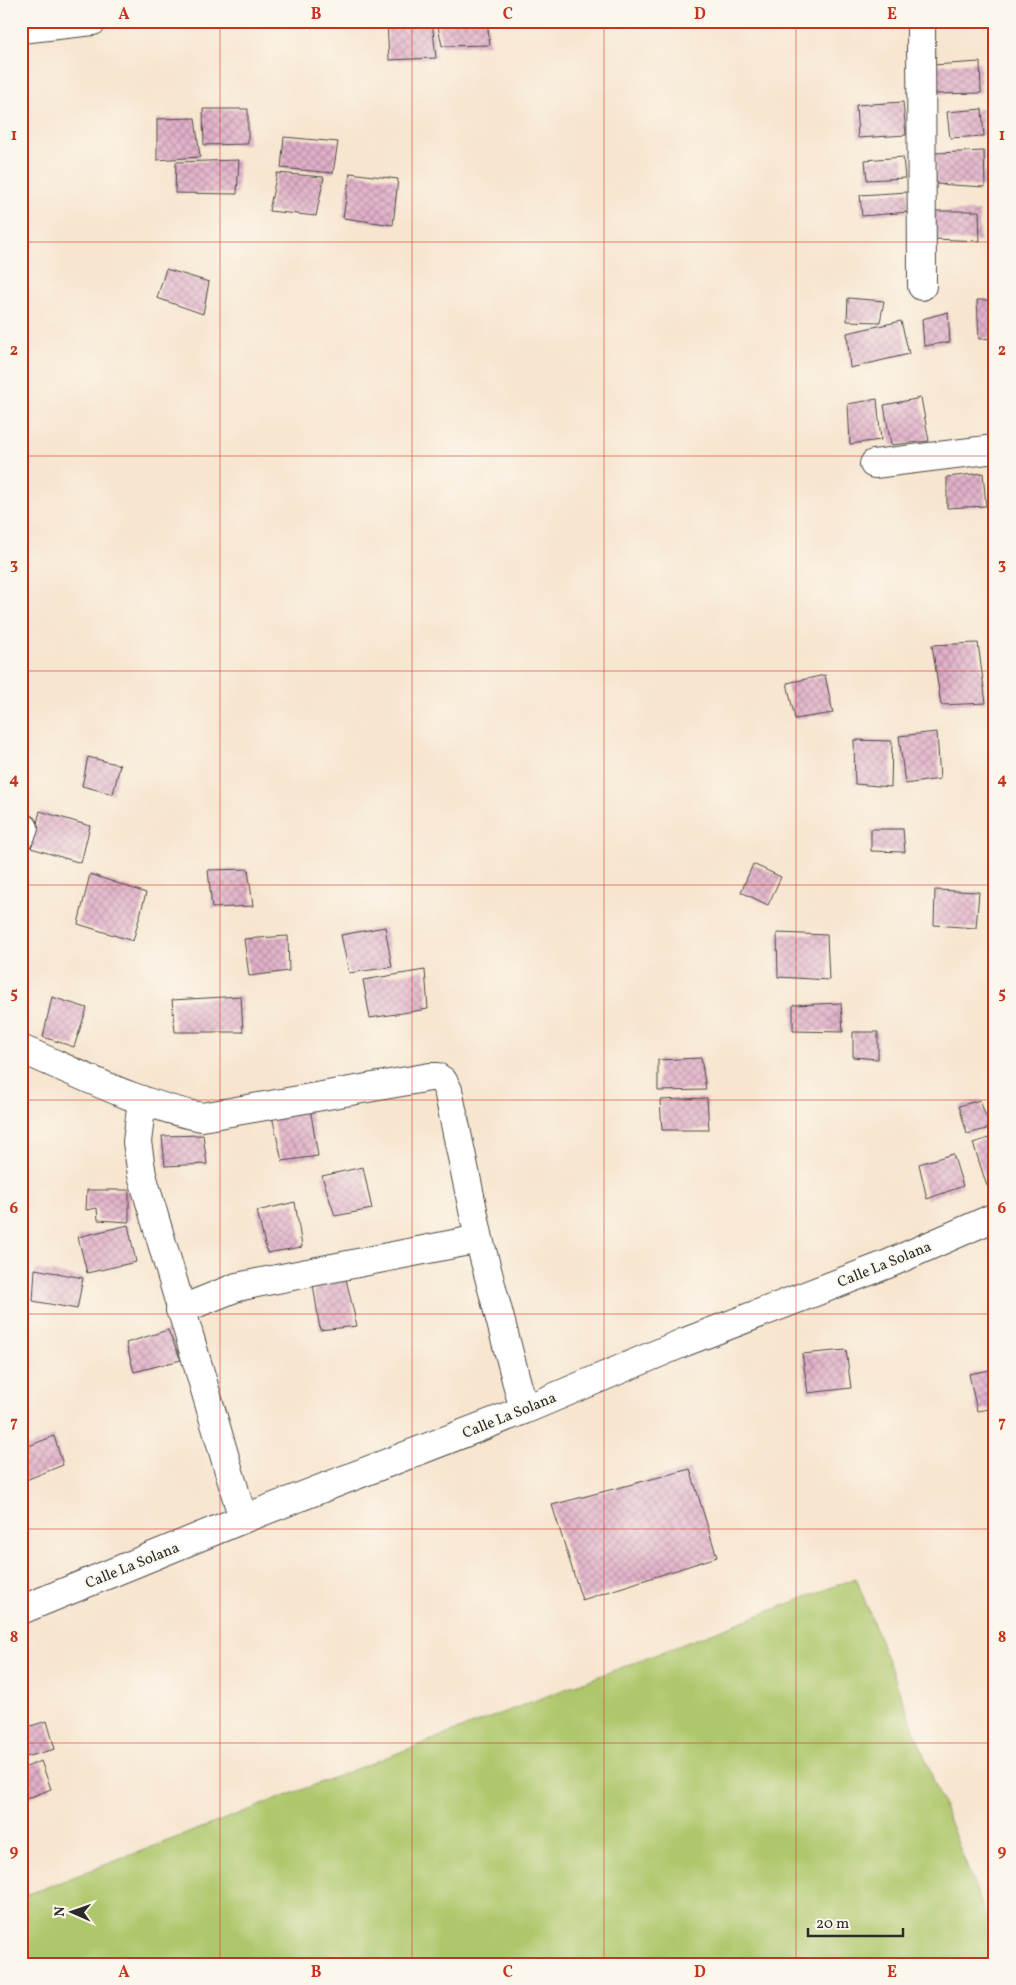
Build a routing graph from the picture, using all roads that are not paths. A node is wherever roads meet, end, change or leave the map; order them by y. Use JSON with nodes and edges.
{"nodes":[{"id":1,"x":93,"y":21,"type":"edge"},
{"id":2,"x":921,"y":21,"type":"edge"},
{"id":3,"x":21,"y":29,"type":"edge"},
{"id":4,"x":922,"y":286,"type":"dead end"},
{"id":5,"x":995,"y":449,"type":"edge"},
{"id":6,"x":874,"y":464,"type":"dead end"},
{"id":7,"x":21,"y":1049,"type":"edge"},
{"id":8,"x":142,"y":1100,"type":"junction"},
{"id":9,"x":995,"y":1217,"type":"edge"},
{"id":10,"x":479,"y":1239,"type":"junction"},
{"id":11,"x":180,"y":1310,"type":"junction"},
{"id":12,"x":524,"y":1410,"type":"junction"},
{"id":13,"x":243,"y":1519,"type":"junction"},
{"id":14,"x":21,"y":1610,"type":"edge"}],
"edges":[{"from":1,"to":3,"type":"street"},
{"from":2,"to":4,"type":"street"},
{"from":5,"to":6,"type":"street"},
{"from":7,"to":8,"type":"street"},
{"from":8,"to":10,"type":"street"},
{"from":8,"to":11,"type":"street"},
{"from":9,"to":12,"type":"street","name":"Calle La Solana"},
{"from":10,"to":11,"type":"street"},
{"from":10,"to":12,"type":"street"},
{"from":11,"to":13,"type":"street"},
{"from":12,"to":13,"type":"street","name":"Calle La Solana"},
{"from":13,"to":14,"type":"street","name":"Calle La Solana"}]}
